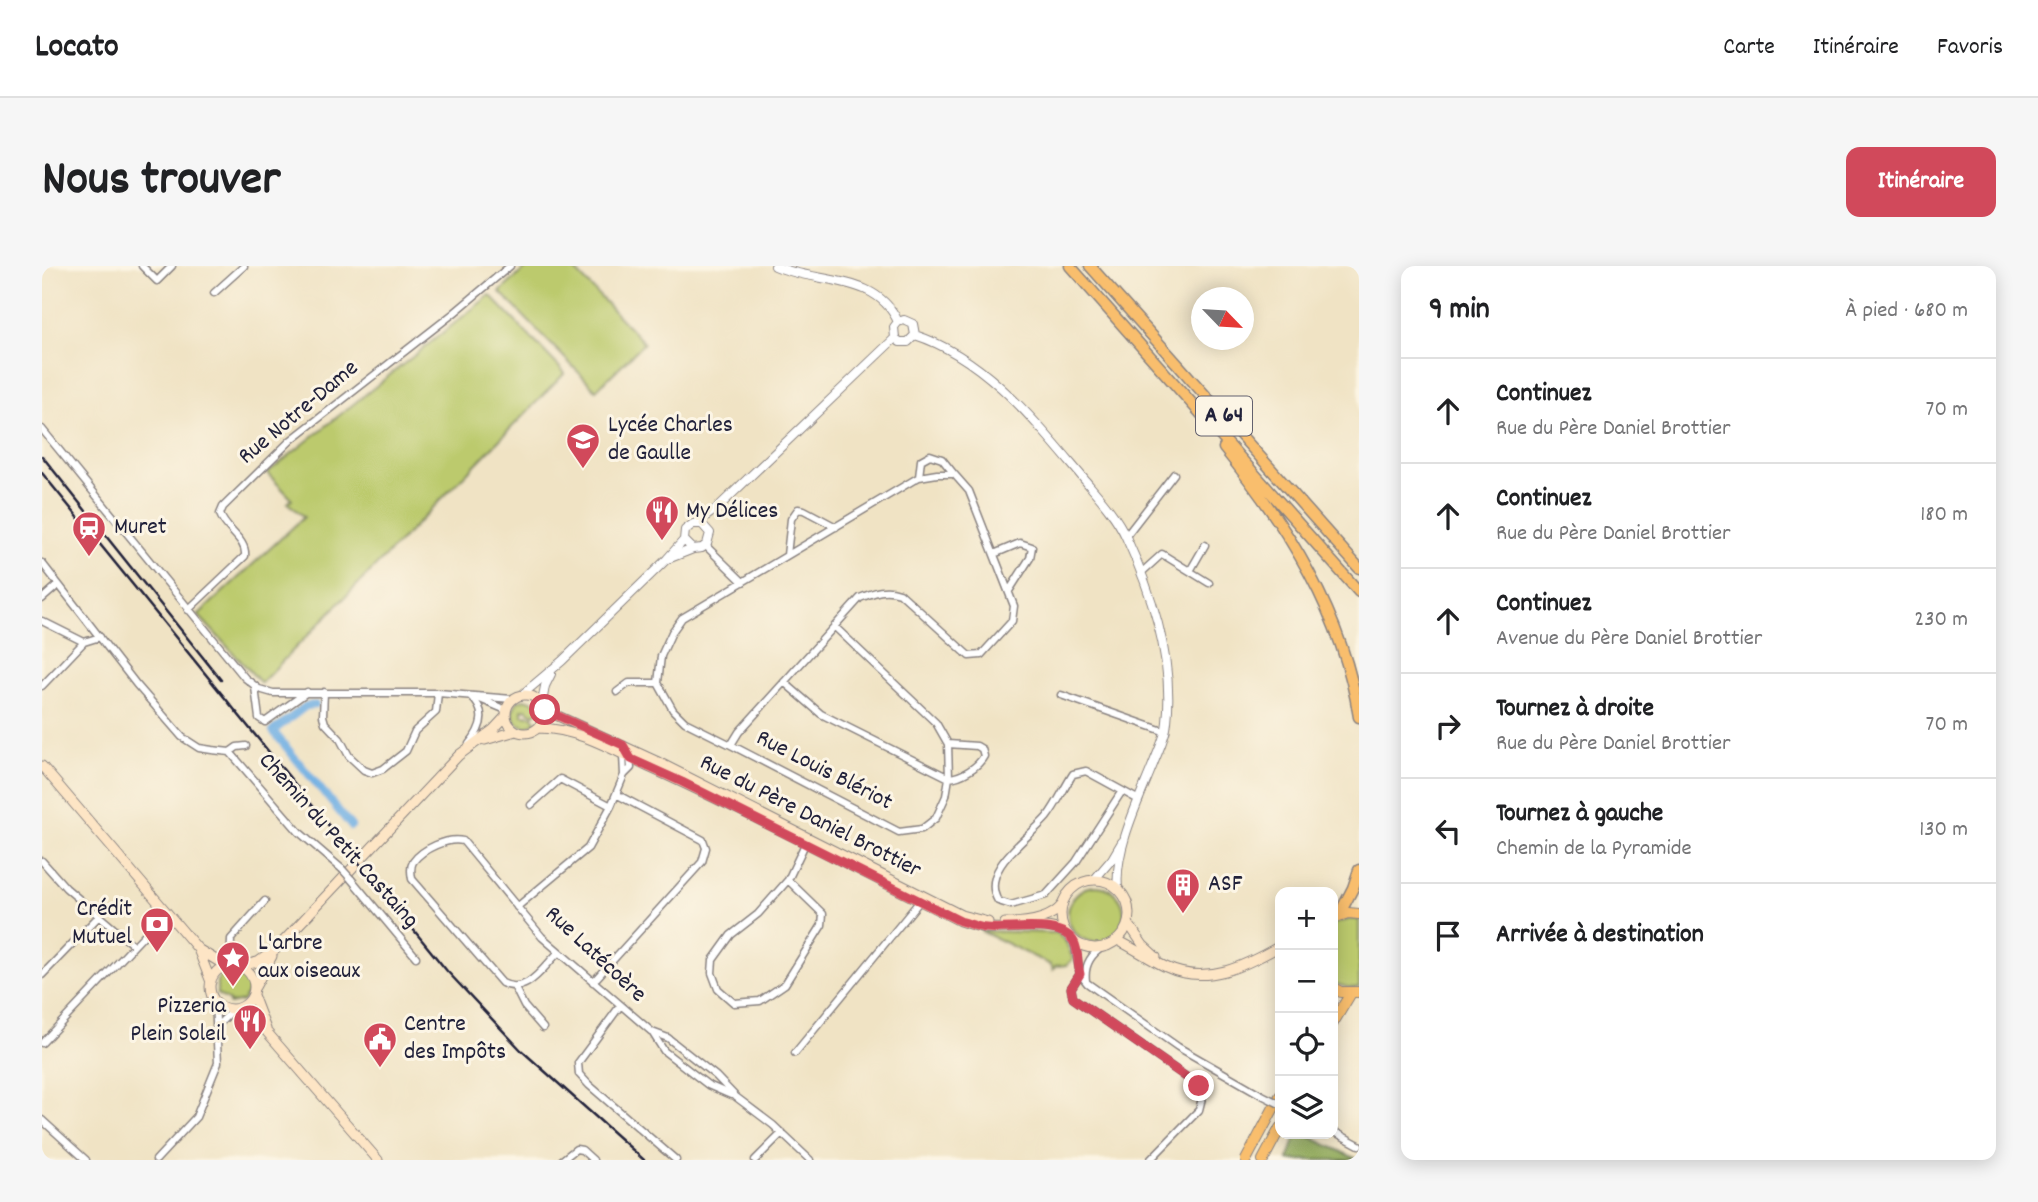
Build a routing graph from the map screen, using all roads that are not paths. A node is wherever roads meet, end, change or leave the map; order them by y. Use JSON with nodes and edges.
{"nodes":[{"id":1,"x":142,"y":266,"type":"edge"},
{"id":2,"x":172,"y":266,"type":"edge"},
{"id":3,"x":244,"y":266,"type":"edge"},
{"id":4,"x":510,"y":266,"type":"edge"},
{"id":5,"x":775,"y":266,"type":"edge"},
{"id":6,"x":1070,"y":266,"type":"edge"},
{"id":7,"x":1090,"y":266,"type":"edge"},
{"id":8,"x":214,"y":293,"type":"dead end"},
{"id":9,"x":898,"y":322,"type":"junction"},
{"id":10,"x":915,"y":335,"type":"junction"},
{"id":11,"x":895,"y":338,"type":"junction"},
{"id":12,"x":1214,"y":427,"type":"junction"},
{"id":13,"x":42,"y":429,"type":"edge"},
{"id":14,"x":954,"y":474,"type":"junction"},
{"id":15,"x":1174,"y":474,"type":"dead end"},
{"id":16,"x":919,"y":477,"type":"junction"},
{"id":17,"x":715,"y":510,"type":"junction"},
{"id":18,"x":696,"y":523,"type":"junction"},
{"id":19,"x":836,"y":527,"type":"junction"},
{"id":20,"x":709,"y":530,"type":"junction"},
{"id":21,"x":1125,"y":536,"type":"junction"},
{"id":22,"x":684,"y":540,"type":"junction"},
{"id":23,"x":1205,"y":545,"type":"dead end"},
{"id":24,"x":706,"y":546,"type":"junction"},
{"id":25,"x":693,"y":549,"type":"junction"},
{"id":26,"x":994,"y":554,"type":"junction"},
{"id":27,"x":787,"y":555,"type":"junction"},
{"id":28,"x":667,"y":559,"type":"junction"},
{"id":29,"x":42,"y":563,"type":"edge"},
{"id":30,"x":1358,"y":567,"type":"edge"},
{"id":31,"x":1190,"y":571,"type":"junction"},
{"id":32,"x":1141,"y":573,"type":"junction"},
{"id":33,"x":743,"y":582,"type":"junction"},
{"id":34,"x":1209,"y":583,"type":"dead end"},
{"id":35,"x":58,"y":585,"type":"junction"},
{"id":36,"x":1009,"y":592,"type":"junction"},
{"id":37,"x":1359,"y":592,"type":"edge"},
{"id":38,"x":42,"y":598,"type":"edge"},
{"id":39,"x":188,"y":610,"type":"junction"},
{"id":40,"x":42,"y":621,"type":"edge"},
{"id":41,"x":835,"y":627,"type":"junction"},
{"id":42,"x":100,"y":637,"type":"junction"},
{"id":43,"x":84,"y":642,"type":"junction"},
{"id":44,"x":562,"y":660,"type":"junction"},
{"id":45,"x":784,"y":682,"type":"junction"},
{"id":46,"x":658,"y":683,"type":"junction"},
{"id":47,"x":42,"y":686,"type":"edge"},
{"id":48,"x":255,"y":687,"type":"junction"},
{"id":49,"x":307,"y":692,"type":"junction"},
{"id":50,"x":324,"y":692,"type":"junction"},
{"id":51,"x":617,"y":692,"type":"dead end"},
{"id":52,"x":438,"y":693,"type":"junction"},
{"id":53,"x":524,"y":694,"type":"junction"},
{"id":54,"x":468,"y":695,"type":"junction"},
{"id":55,"x":1061,"y":695,"type":"dead end"},
{"id":56,"x":512,"y":699,"type":"junction"},
{"id":57,"x":543,"y":706,"type":"junction"},
{"id":58,"x":506,"y":713,"type":"junction"},
{"id":59,"x":1359,"y":717,"type":"edge"},
{"id":60,"x":539,"y":728,"type":"junction"},
{"id":61,"x":516,"y":731,"type":"junction"},
{"id":62,"x":1166,"y":732,"type":"junction"},
{"id":63,"x":948,"y":744,"type":"junction"},
{"id":64,"x":731,"y":745,"type":"junction"},
{"id":65,"x":246,"y":746,"type":"dead end"},
{"id":66,"x":466,"y":748,"type":"junction"},
{"id":67,"x":230,"y":752,"type":"junction"},
{"id":68,"x":630,"y":758,"type":"junction"},
{"id":69,"x":454,"y":760,"type":"junction"},
{"id":70,"x":42,"y":766,"type":"edge"},
{"id":71,"x":624,"y":775,"type":"junction"},
{"id":72,"x":949,"y":778,"type":"junction"},
{"id":73,"x":1122,"y":791,"type":"junction"},
{"id":74,"x":616,"y":794,"type":"junction"},
{"id":75,"x":1139,"y":800,"type":"junction"},
{"id":76,"x":531,"y":805,"type":"dead end"},
{"id":77,"x":611,"y":806,"type":"junction"},
{"id":78,"x":1128,"y":830,"type":"junction"},
{"id":79,"x":806,"y":844,"type":"junction"},
{"id":80,"x":42,"y":861,"type":"edge"},
{"id":81,"x":1359,"y":870,"type":"edge"},
{"id":82,"x":788,"y":880,"type":"junction"},
{"id":83,"x":1094,"y":880,"type":"junction"},
{"id":84,"x":1118,"y":888,"type":"junction"},
{"id":85,"x":265,"y":901,"type":"dead end"},
{"id":86,"x":919,"y":902,"type":"junction"},
{"id":87,"x":1062,"y":905,"type":"junction"},
{"id":88,"x":517,"y":907,"type":"junction"},
{"id":89,"x":166,"y":912,"type":"junction"},
{"id":90,"x":1338,"y":913,"type":"edge"},
{"id":91,"x":1359,"y":914,"type":"edge"},
{"id":92,"x":99,"y":916,"type":"junction"},
{"id":93,"x":1338,"y":916,"type":"edge"},
{"id":94,"x":1128,"y":923,"type":"junction"},
{"id":95,"x":1070,"y":937,"type":"junction"},
{"id":96,"x":1117,"y":940,"type":"junction"},
{"id":97,"x":133,"y":945,"type":"junction"},
{"id":98,"x":1103,"y":947,"type":"junction"},
{"id":99,"x":198,"y":949,"type":"junction"},
{"id":100,"x":276,"y":949,"type":"junction"},
{"id":101,"x":1275,"y":949,"type":"edge"},
{"id":102,"x":559,"y":952,"type":"junction"},
{"id":103,"x":1275,"y":953,"type":"edge"},
{"id":104,"x":1268,"y":954,"type":"junction"},
{"id":105,"x":416,"y":957,"type":"dead end"},
{"id":106,"x":231,"y":966,"type":"junction"},
{"id":107,"x":1167,"y":968,"type":"junction"},
{"id":108,"x":1080,"y":974,"type":"junction"},
{"id":109,"x":42,"y":975,"type":"edge"},
{"id":110,"x":211,"y":982,"type":"junction"},
{"id":111,"x":593,"y":982,"type":"junction"},
{"id":112,"x":1087,"y":983,"type":"junction"},
{"id":113,"x":515,"y":988,"type":"junction"},
{"id":114,"x":254,"y":992,"type":"junction"},
{"id":115,"x":1355,"y":992,"type":"edge"},
{"id":116,"x":215,"y":1001,"type":"junction"},
{"id":117,"x":620,"y":1006,"type":"junction"},
{"id":118,"x":233,"y":1010,"type":"junction"},
{"id":119,"x":1338,"y":1016,"type":"edge"},
{"id":120,"x":216,"y":1027,"type":"junction"},
{"id":121,"x":543,"y":1028,"type":"dead end"},
{"id":122,"x":266,"y":1031,"type":"junction"},
{"id":123,"x":652,"y":1032,"type":"junction"},
{"id":124,"x":42,"y":1043,"type":"edge"},
{"id":125,"x":795,"y":1053,"type":"dead end"},
{"id":126,"x":736,"y":1097,"type":"junction"},
{"id":127,"x":1275,"y":1102,"type":"edge"},
{"id":128,"x":1275,"y":1105,"type":"edge"},
{"id":129,"x":42,"y":1120,"type":"edge"},
{"id":130,"x":782,"y":1133,"type":"junction"},
{"id":131,"x":1338,"y":1134,"type":"edge"},
{"id":132,"x":1275,"y":1137,"type":"edge"},
{"id":133,"x":1359,"y":1145,"type":"edge"},
{"id":134,"x":86,"y":1160,"type":"edge"},
{"id":135,"x":156,"y":1160,"type":"edge"},
{"id":136,"x":378,"y":1160,"type":"edge"},
{"id":137,"x":562,"y":1160,"type":"edge"},
{"id":138,"x":593,"y":1160,"type":"edge"},
{"id":139,"x":676,"y":1160,"type":"edge"},
{"id":140,"x":755,"y":1160,"type":"edge"},
{"id":141,"x":810,"y":1160,"type":"edge"},
{"id":142,"x":1150,"y":1160,"type":"edge"},
{"id":143,"x":1245,"y":1160,"type":"edge"},
{"id":144,"x":1263,"y":1160,"type":"edge"}],
"edges":[{"from":1,"to":2,"type":"street"},
{"from":3,"to":8,"type":"street"},
{"from":4,"to":39,"type":"street","name":"Rue Notre-Dame"},
{"from":5,"to":9,"type":"street"},
{"from":6,"to":12,"type":"highway","number":"A 64"},
{"from":7,"to":30,"type":"highway","number":"A 64"},
{"from":9,"to":10,"type":"street"},
{"from":9,"to":11,"type":"street"},
{"from":10,"to":11,"type":"street"},
{"from":10,"to":21,"type":"street"},
{"from":11,"to":17,"type":"street"},
{"from":12,"to":37,"type":"highway","number":"A 64"},
{"from":12,"to":59,"type":"highway"},
{"from":13,"to":39,"type":"street"},
{"from":14,"to":16,"type":"street"},
{"from":14,"to":16,"type":"street"},
{"from":14,"to":26,"type":"street"},
{"from":15,"to":21,"type":"street"},
{"from":16,"to":19,"type":"street"},
{"from":17,"to":18,"type":"street"},
{"from":17,"to":20,"type":"street"},
{"from":18,"to":20,"type":"street"},
{"from":18,"to":22,"type":"street"},
{"from":19,"to":27,"type":"street"},
{"from":19,"to":27,"type":"street"},
{"from":20,"to":24,"type":"street"},
{"from":21,"to":32,"type":"street"},
{"from":22,"to":25,"type":"street"},
{"from":22,"to":28,"type":"street"},
{"from":23,"to":31,"type":"street"},
{"from":24,"to":25,"type":"street"},
{"from":24,"to":33,"type":"street"},
{"from":25,"to":28,"type":"street"},
{"from":26,"to":36,"type":"street"},
{"from":26,"to":36,"type":"street"},
{"from":27,"to":33,"type":"street"},
{"from":28,"to":44,"type":"street"},
{"from":29,"to":35,"type":"street"},
{"from":31,"to":32,"type":"street"},
{"from":31,"to":34,"type":"street"},
{"from":32,"to":62,"type":"street"},
{"from":33,"to":46,"type":"street"},
{"from":35,"to":38,"type":"street"},
{"from":35,"to":42,"type":"street"},
{"from":36,"to":41,"type":"street"},
{"from":39,"to":48,"type":"street"},
{"from":40,"to":43,"type":"street"},
{"from":41,"to":45,"type":"street"},
{"from":41,"to":63,"type":"street"},
{"from":42,"to":43,"type":"street"},
{"from":42,"to":67,"type":"street"},
{"from":43,"to":47,"type":"street"},
{"from":44,"to":53,"type":"street"},
{"from":44,"to":57,"type":"street"},
{"from":45,"to":64,"type":"street"},
{"from":45,"to":72,"type":"street"},
{"from":46,"to":51,"type":"street"},
{"from":46,"to":64,"type":"street","name":"Rue Louis Blériot"},
{"from":48,"to":49,"type":"street"},
{"from":48,"to":49,"type":"street"},
{"from":49,"to":50,"type":"street"},
{"from":50,"to":52,"type":"street"},
{"from":50,"to":52,"type":"street"},
{"from":52,"to":54,"type":"street"},
{"from":53,"to":56,"type":"main road"},
{"from":53,"to":57,"type":"main road"},
{"from":54,"to":56,"type":"street"},
{"from":54,"to":58,"type":"street"},
{"from":54,"to":66,"type":"street"},
{"from":55,"to":62,"type":"street"},
{"from":56,"to":58,"type":"main road"},
{"from":57,"to":60,"type":"main road"},
{"from":57,"to":68,"type":"main road","name":"Rue du Père Daniel Brottier"},
{"from":58,"to":61,"type":"main road"},
{"from":58,"to":66,"type":"main road"},
{"from":60,"to":61,"type":"main road"},
{"from":60,"to":68,"type":"main road","name":"Rue du Père Daniel Brottier"},
{"from":61,"to":69,"type":"main road"},
{"from":62,"to":75,"type":"street"},
{"from":63,"to":72,"type":"street","name":"Rue Louis Blériot"},
{"from":63,"to":72,"type":"street"},
{"from":64,"to":72,"type":"street","name":"Rue Louis Blériot"},
{"from":65,"to":67,"type":"street"},
{"from":66,"to":69,"type":"main road"},
{"from":67,"to":105,"type":"street","name":"Chemin du Petit Castaing","bridge":true},
{"from":68,"to":71,"type":"street","name":"Rue Latécoère"},
{"from":68,"to":71,"type":"street","name":"Rue Latécoère"},
{"from":68,"to":79,"type":"main road","name":"Rue du Père Daniel Brottier"},
{"from":68,"to":87,"type":"main road","name":"Rue du Père Daniel Brottier"},
{"from":69,"to":100,"type":"main road"},
{"from":70,"to":89,"type":"main road"},
{"from":71,"to":74,"type":"street","name":"Rue Latécoère"},
{"from":73,"to":73,"type":"street"},
{"from":73,"to":75,"type":"street"},
{"from":74,"to":77,"type":"street","name":"Rue Latécoère"},
{"from":74,"to":111,"type":"street"},
{"from":75,"to":78,"type":"street"},
{"from":76,"to":77,"type":"street"},
{"from":77,"to":88,"type":"street","name":"Rue Latécoère"},
{"from":78,"to":83,"type":"street"},
{"from":78,"to":84,"type":"street"},
{"from":79,"to":82,"type":"street"},
{"from":79,"to":86,"type":"main road","name":"Rue du Père Daniel Brottier"},
{"from":80,"to":92,"type":"street"},
{"from":81,"to":90,"type":"highway"},
{"from":82,"to":82,"type":"street"},
{"from":83,"to":84,"type":"main road"},
{"from":83,"to":87,"type":"main road"},
{"from":84,"to":94,"type":"main road"},
{"from":85,"to":106,"type":"street"},
{"from":86,"to":95,"type":"main road","name":"Rue du Père Daniel Brottier"},
{"from":86,"to":125,"type":"street"},
{"from":87,"to":95,"type":"main road"},
{"from":88,"to":102,"type":"street","name":"Rue Latécoère"},
{"from":88,"to":113,"type":"street"},
{"from":89,"to":97,"type":"street"},
{"from":89,"to":99,"type":"main road"},
{"from":91,"to":93,"type":"main road"},
{"from":92,"to":97,"type":"street"},
{"from":92,"to":109,"type":"street"},
{"from":94,"to":96,"type":"main road"},
{"from":94,"to":107,"type":"main road"},
{"from":95,"to":98,"type":"main road"},
{"from":95,"to":108,"type":"street"},
{"from":96,"to":98,"type":"main road"},
{"from":96,"to":107,"type":"main road"},
{"from":97,"to":124,"type":"street"},
{"from":98,"to":112,"type":"street"},
{"from":99,"to":106,"type":"main road"},
{"from":99,"to":110,"type":"main road"},
{"from":100,"to":106,"type":"main road"},
{"from":100,"to":114,"type":"main road"},
{"from":101,"to":104,"type":"main road"},
{"from":102,"to":111,"type":"street","name":"Rue Latécoère"},
{"from":102,"to":113,"type":"street"},
{"from":103,"to":104,"type":"main road"},
{"from":104,"to":107,"type":"main road"},
{"from":106,"to":110,"type":"main road"},
{"from":106,"to":114,"type":"main road"},
{"from":108,"to":112,"type":"street"},
{"from":108,"to":142,"type":"street"},
{"from":110,"to":116,"type":"main road"},
{"from":111,"to":117,"type":"street","name":"Rue Latécoère"},
{"from":112,"to":127,"type":"street","bridge":true},
{"from":113,"to":121,"type":"street"},
{"from":114,"to":118,"type":"main road"},
{"from":114,"to":122,"type":"main road"},
{"from":115,"to":119,"type":"main road"},
{"from":116,"to":118,"type":"main road"},
{"from":116,"to":120,"type":"street"},
{"from":117,"to":123,"type":"street","name":"Rue Latécoère"},
{"from":117,"to":139,"type":"street"},
{"from":118,"to":120,"type":"street"},
{"from":118,"to":122,"type":"main road"},
{"from":120,"to":135,"type":"street"},
{"from":122,"to":136,"type":"main road"},
{"from":123,"to":126,"type":"street","name":"Rue Latécoère"},
{"from":123,"to":126,"type":"street","name":"Rue Latécoère"},
{"from":126,"to":130,"type":"street","name":"Rue Latécoère"},
{"from":128,"to":143,"type":"main road"},
{"from":129,"to":134,"type":"street"},
{"from":130,"to":140,"type":"street"},
{"from":130,"to":141,"type":"street","name":"Rue Latécoère"},
{"from":131,"to":133,"type":"street"},
{"from":132,"to":144,"type":"main road"},
{"from":137,"to":138,"type":"street"}]}
